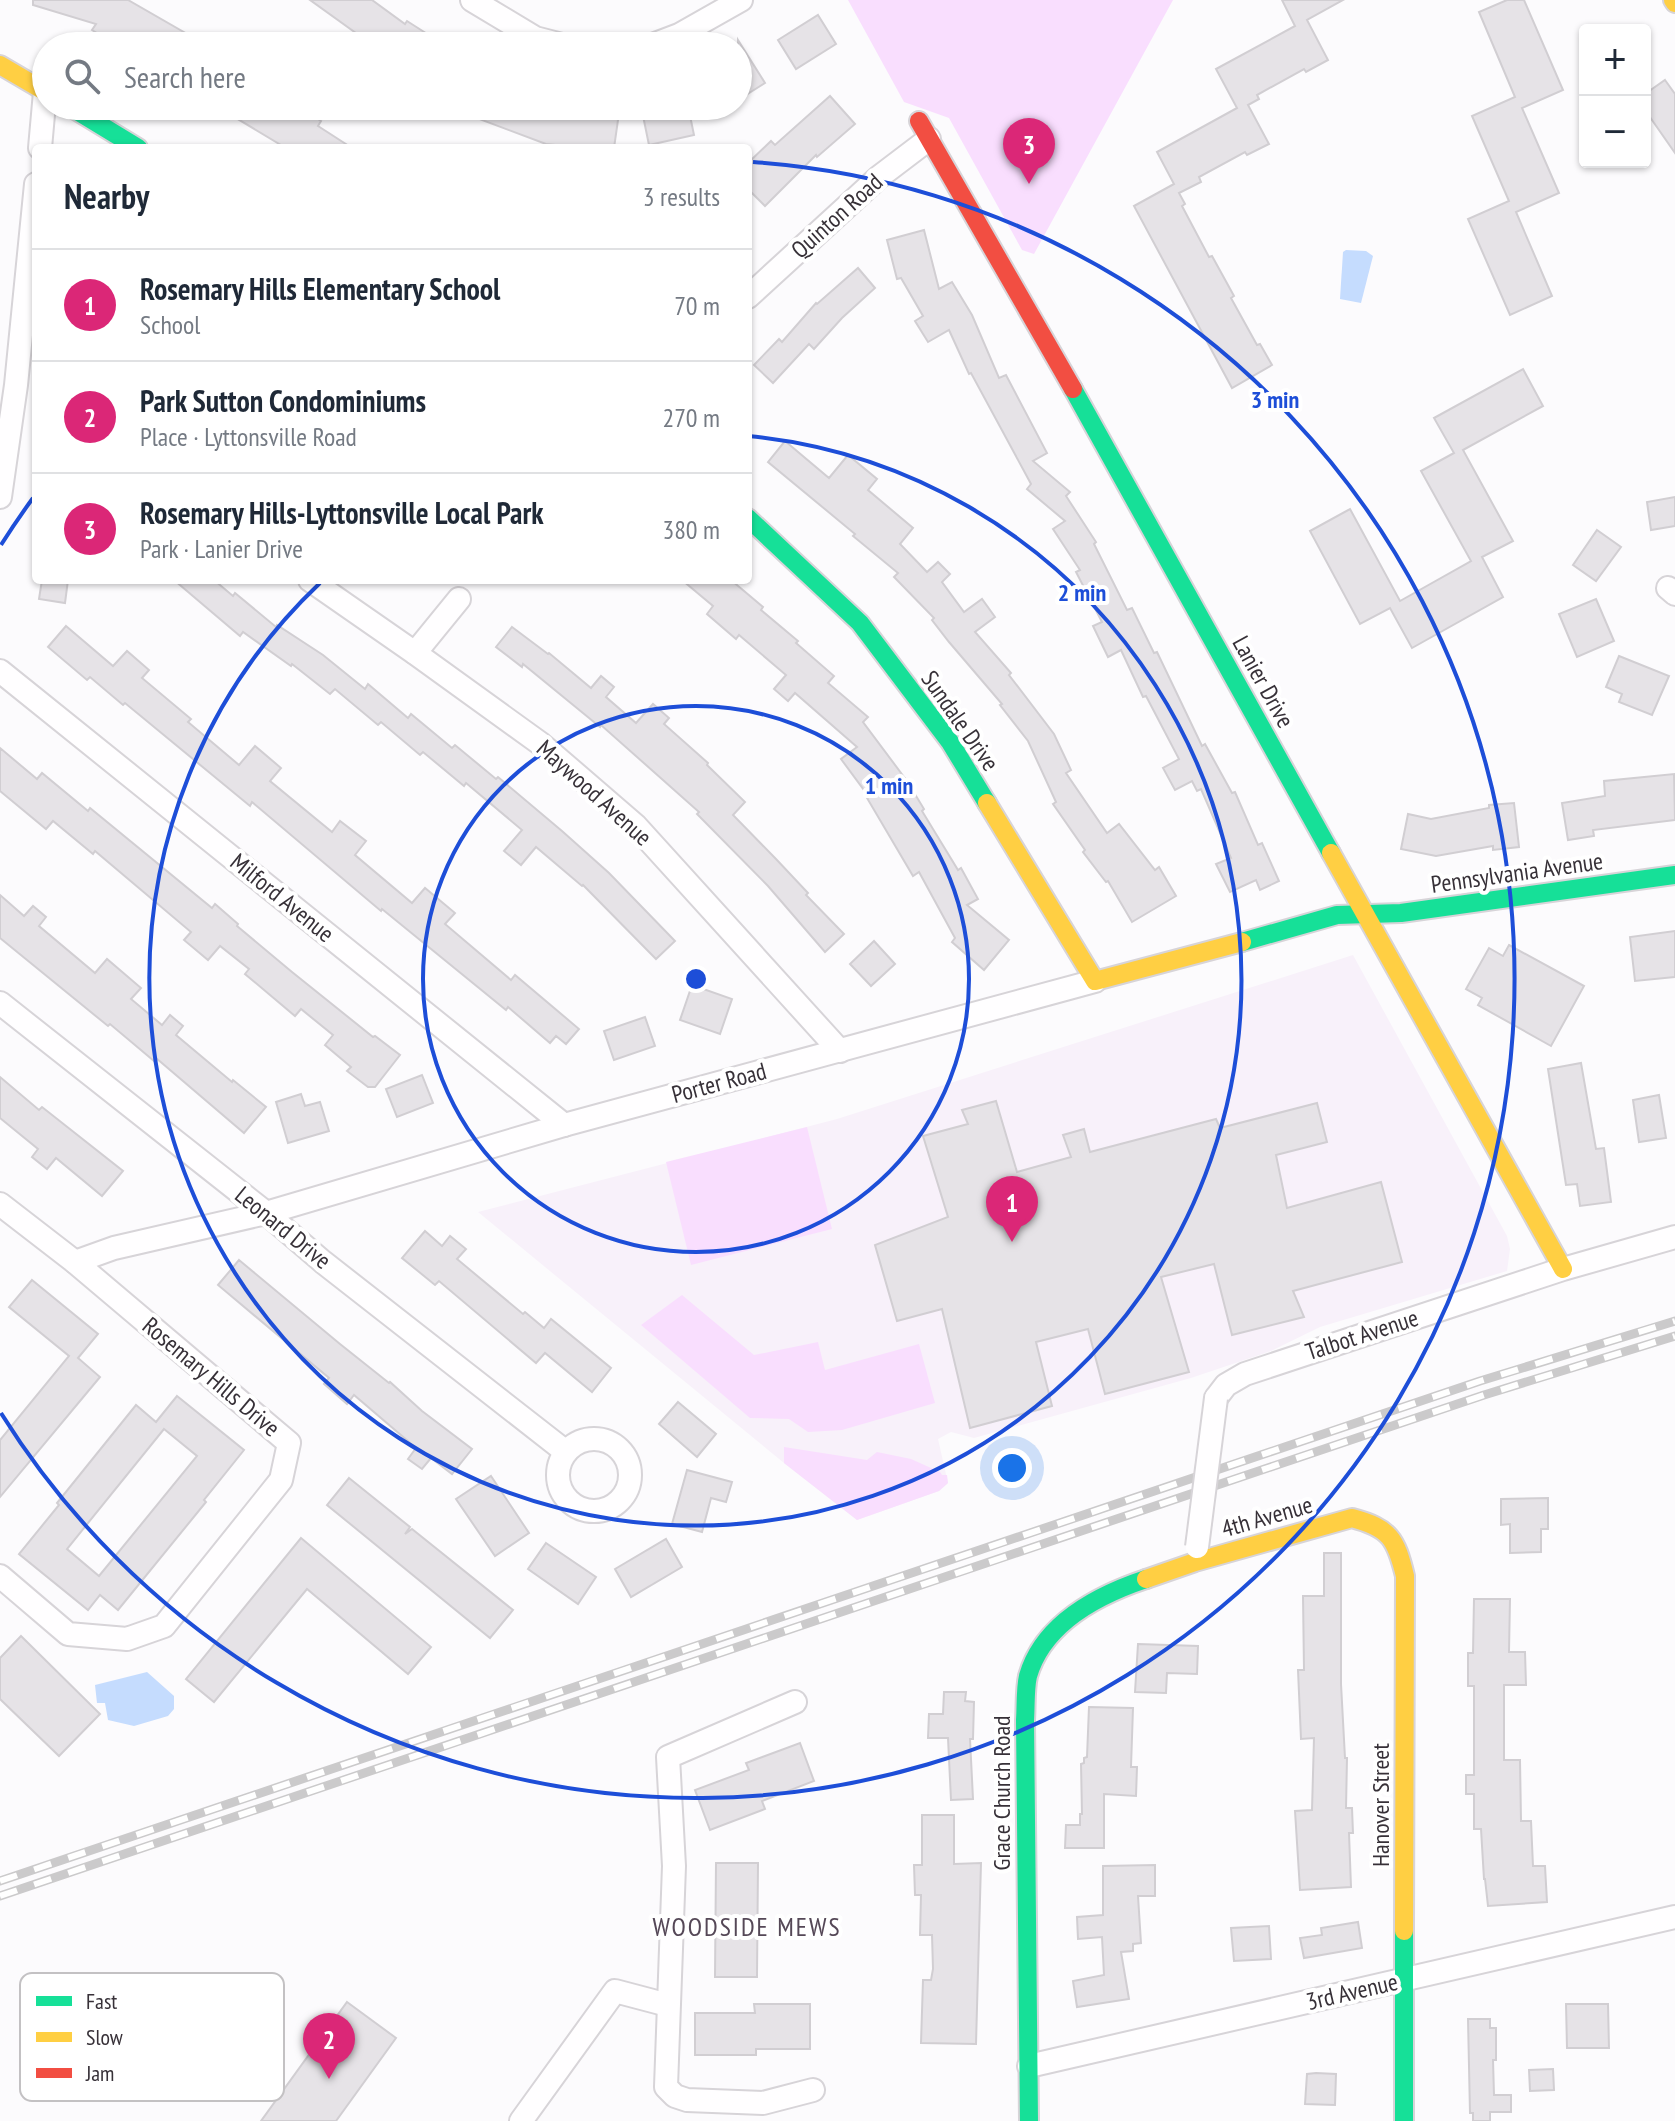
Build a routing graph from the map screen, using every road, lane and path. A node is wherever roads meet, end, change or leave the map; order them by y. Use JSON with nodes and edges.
{"nodes":[{"id":1,"x":472,"y":0,"type":"edge"},
{"id":2,"x":741,"y":0,"type":"edge"},
{"id":3,"x":525,"y":32,"type":"edge"},
{"id":4,"x":684,"y":32,"type":"edge"},
{"id":5,"x":0,"y":65,"type":"edge"},
{"id":6,"x":32,"y":84,"type":"edge"},
{"id":7,"x":43,"y":120,"type":"edge"},
{"id":8,"x":92,"y":120,"type":"edge"},
{"id":9,"x":924,"y":130,"type":"joint"},
{"id":10,"x":40,"y":144,"type":"edge"},
{"id":11,"x":131,"y":144,"type":"edge"},
{"id":12,"x":32,"y":224,"type":"edge"},
{"id":13,"x":752,"y":293,"type":"edge"},
{"id":14,"x":16,"y":385,"type":"junction"},
{"id":15,"x":32,"y":395,"type":"edge"},
{"id":16,"x":0,"y":497,"type":"edge"},
{"id":17,"x":752,"y":522,"type":"edge"},
{"id":18,"x":316,"y":584,"type":"edge"},
{"id":19,"x":459,"y":599,"type":"dead end"},
{"id":20,"x":415,"y":653,"type":"junction"},
{"id":21,"x":0,"y":671,"type":"edge"},
{"id":22,"x":1675,"y":875,"type":"edge"},
{"id":23,"x":1365,"y":914,"type":"junction"},
{"id":24,"x":1095,"y":981,"type":"junction"},
{"id":25,"x":0,"y":1003,"type":"edge"},
{"id":26,"x":840,"y":1051,"type":"junction"},
{"id":27,"x":564,"y":1125,"type":"junction"},
{"id":28,"x":0,"y":1204,"type":"edge"},
{"id":29,"x":266,"y":1213,"type":"junction"},
{"id":30,"x":1675,"y":1237,"type":"edge"},
{"id":31,"x":75,"y":1262,"type":"junction"},
{"id":32,"x":1563,"y":1269,"type":"junction"},
{"id":33,"x":566,"y":1452,"type":"dead end"},
{"id":34,"x":1352,"y":1518,"type":"joint"},
{"id":35,"x":1196,"y":1555,"type":"junction"},
{"id":36,"x":0,"y":1576,"type":"edge"},
{"id":37,"x":795,"y":1702,"type":"dead end"},
{"id":38,"x":1675,"y":1917,"type":"edge"},
{"id":39,"x":1405,"y":1980,"type":"junction"},
{"id":40,"x":668,"y":2005,"type":"junction"},
{"id":41,"x":1029,"y":2066,"type":"junction"},
{"id":42,"x":813,"y":2090,"type":"dead end"},
{"id":43,"x":521,"y":2121,"type":"edge"},
{"id":44,"x":1029,"y":2121,"type":"edge"},
{"id":45,"x":1404,"y":2121,"type":"edge"}],
"edges":[{"from":1,"to":3,"type":"street"},
{"from":2,"to":4,"type":"street"},
{"from":5,"to":6,"type":"street"},
{"from":7,"to":10,"type":"street"},
{"from":8,"to":11,"type":"street"},
{"from":9,"to":13,"type":"street","name":"Quinton Road"},
{"from":9,"to":23,"type":"street","name":"Lanier Drive"},
{"from":12,"to":14,"type":"street"},
{"from":14,"to":15,"type":"street"},
{"from":14,"to":16,"type":"street"},
{"from":17,"to":24,"type":"street","name":"Sundale Drive"},
{"from":18,"to":20,"type":"street","name":"Maywood Avenue"},
{"from":19,"to":20,"type":"street"},
{"from":20,"to":26,"type":"street","name":"Maywood Avenue"},
{"from":21,"to":27,"type":"street","name":"Milford Avenue"},
{"from":22,"to":23,"type":"street","name":"Pennsylvania Avenue"},
{"from":23,"to":24,"type":"street","name":"Porter Road"},
{"from":23,"to":32,"type":"street","name":"Lanier Drive"},
{"from":24,"to":26,"type":"street","name":"Porter Road"},
{"from":25,"to":29,"type":"street","name":"Leonard Drive"},
{"from":26,"to":27,"type":"street","name":"Porter Road"},
{"from":27,"to":29,"type":"street","name":"Porter Road"},
{"from":28,"to":31,"type":"street","name":"Rosemary Hills Drive"},
{"from":29,"to":31,"type":"street","name":"Porter Road"},
{"from":29,"to":33,"type":"street","name":"Leonard Drive"},
{"from":30,"to":32,"type":"street","name":"Talbot Avenue"},
{"from":31,"to":36,"type":"street","name":"Rosemary Hills Drive"},
{"from":32,"to":35,"type":"street","name":"Talbot Avenue","bridge":true},
{"from":34,"to":35,"type":"street","name":"4th Avenue"},
{"from":34,"to":39,"type":"street","name":"Hanover Street"},
{"from":35,"to":41,"type":"street","name":"Grace Church Road"},
{"from":37,"to":40,"type":"street"},
{"from":38,"to":39,"type":"street","name":"3rd Avenue"},
{"from":39,"to":41,"type":"street","name":"3rd Avenue"},
{"from":39,"to":45,"type":"street","name":"Hanover Street"},
{"from":40,"to":42,"type":"street"},
{"from":40,"to":43,"type":"street"},
{"from":41,"to":44,"type":"street","name":"Grace Church Road"}]}
